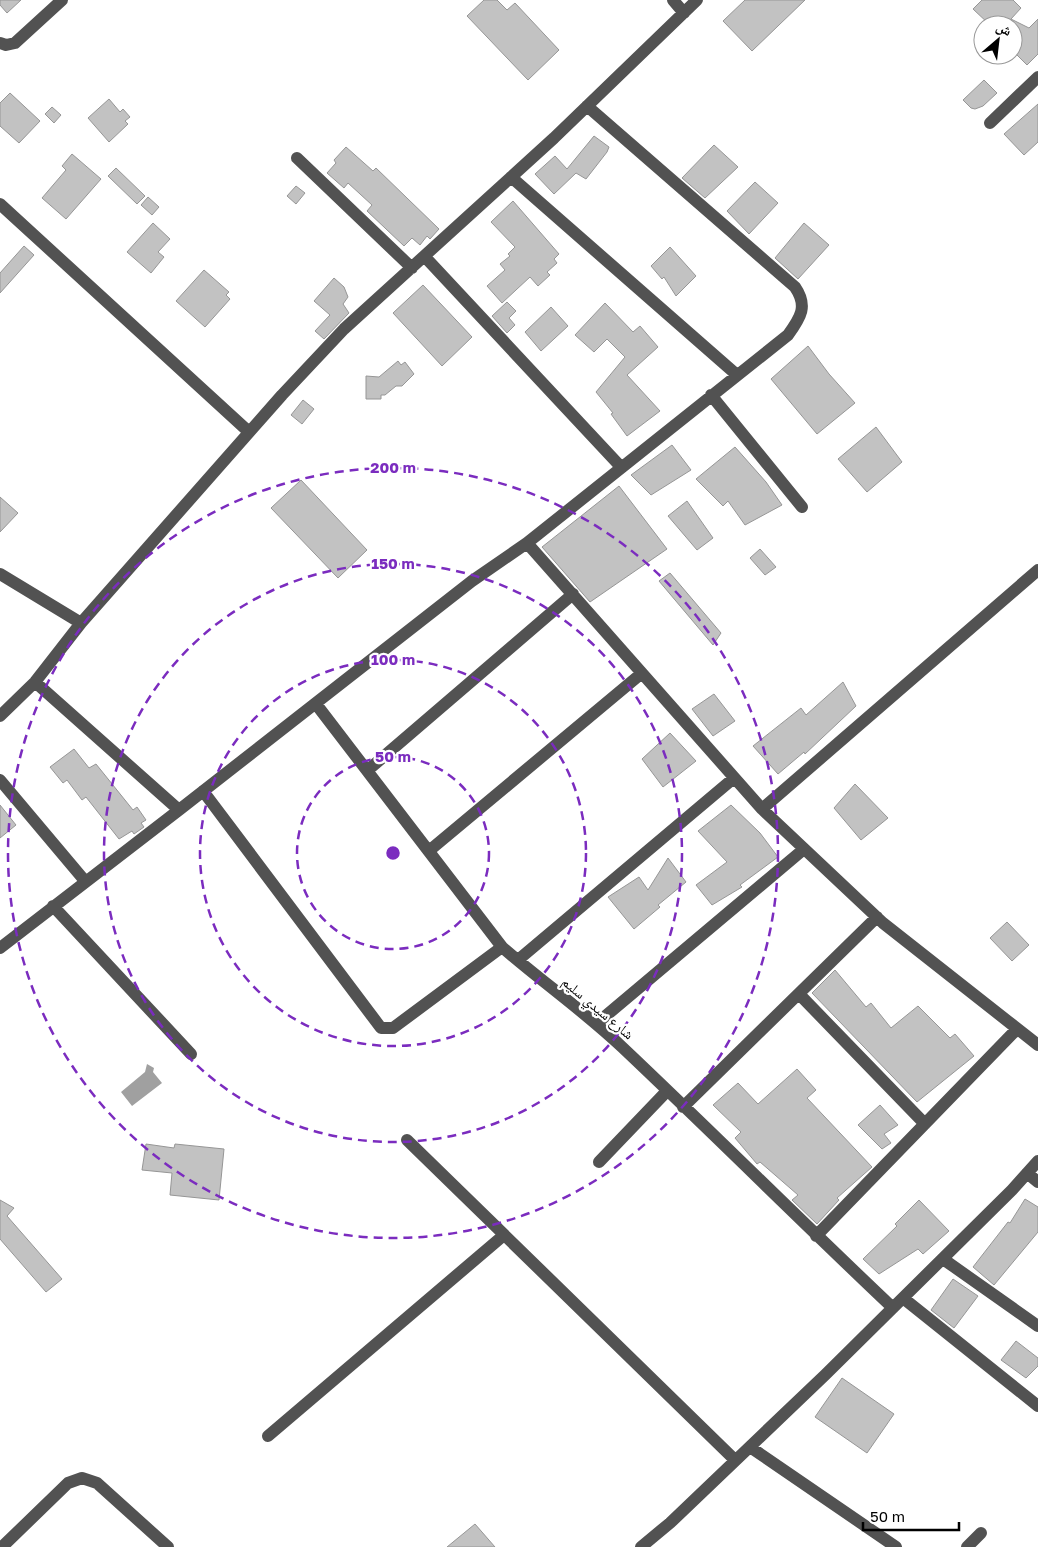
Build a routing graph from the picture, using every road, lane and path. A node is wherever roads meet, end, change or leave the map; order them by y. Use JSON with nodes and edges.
{"nodes":[{"id":1,"x":62,"y":0,"type":"edge"},
{"id":2,"x":673,"y":0,"type":"edge"},
{"id":3,"x":697,"y":0,"type":"edge"},
{"id":4,"x":684,"y":13,"type":"junction"},
{"id":5,"x":0,"y":43,"type":"edge"},
{"id":6,"x":1038,"y":77,"type":"edge"},
{"id":7,"x":587,"y":106,"type":"junction"},
{"id":8,"x":990,"y":123,"type":"dead end"},
{"id":9,"x":298,"y":158,"type":"dead end"},
{"id":10,"x":511,"y":178,"type":"junction"},
{"id":11,"x":0,"y":204,"type":"edge"},
{"id":12,"x":425,"y":258,"type":"junction"},
{"id":13,"x":412,"y":268,"type":"junction"},
{"id":14,"x":736,"y":375,"type":"junction"},
{"id":15,"x":711,"y":395,"type":"junction"},
{"id":16,"x":249,"y":432,"type":"junction"},
{"id":17,"x":621,"y":467,"type":"junction"},
{"id":18,"x":802,"y":507,"type":"dead end"},
{"id":19,"x":527,"y":543,"type":"junction"},
{"id":20,"x":1038,"y":570,"type":"edge"},
{"id":21,"x":0,"y":574,"type":"edge"},
{"id":22,"x":573,"y":594,"type":"junction"},
{"id":23,"x":81,"y":624,"type":"junction"},
{"id":24,"x":642,"y":673,"type":"junction"},
{"id":25,"x":35,"y":682,"type":"junction"},
{"id":26,"x":316,"y":704,"type":"junction"},
{"id":27,"x":0,"y":716,"type":"edge"},
{"id":28,"x":368,"y":770,"type":"junction"},
{"id":29,"x":734,"y":778,"type":"junction"},
{"id":30,"x":0,"y":780,"type":"edge"},
{"id":31,"x":203,"y":791,"type":"junction"},
{"id":32,"x":762,"y":809,"type":"junction"},
{"id":33,"x":179,"y":810,"type":"junction"},
{"id":34,"x":804,"y":849,"type":"junction"},
{"id":35,"x":430,"y":850,"type":"junction"},
{"id":36,"x":85,"y":881,"type":"junction"},
{"id":37,"x":53,"y":906,"type":"junction"},
{"id":38,"x":877,"y":918,"type":"junction"},
{"id":39,"x":502,"y":947,"type":"junction"},
{"id":40,"x":0,"y":948,"type":"edge"},
{"id":41,"x":518,"y":960,"type":"junction"},
{"id":42,"x":799,"y":994,"type":"junction"},
{"id":43,"x":596,"y":1024,"type":"junction"},
{"id":44,"x":1017,"y":1029,"type":"junction"},
{"id":45,"x":1038,"y":1046,"type":"edge"},
{"id":46,"x":191,"y":1054,"type":"dead end"},
{"id":47,"x":667,"y":1091,"type":"junction"},
{"id":48,"x":684,"y":1107,"type":"junction"},
{"id":49,"x":925,"y":1124,"type":"junction"},
{"id":50,"x":406,"y":1140,"type":"dead end"},
{"id":51,"x":1038,"y":1161,"type":"edge"},
{"id":52,"x":600,"y":1162,"type":"dead end"},
{"id":53,"x":1027,"y":1173,"type":"junction"},
{"id":54,"x":1038,"y":1182,"type":"edge"},
{"id":55,"x":504,"y":1235,"type":"junction"},
{"id":56,"x":816,"y":1236,"type":"junction"},
{"id":57,"x":943,"y":1259,"type":"junction"},
{"id":58,"x":903,"y":1298,"type":"junction"},
{"id":59,"x":892,"y":1308,"type":"junction"},
{"id":60,"x":1038,"y":1326,"type":"edge"},
{"id":61,"x":1038,"y":1406,"type":"edge"},
{"id":62,"x":268,"y":1436,"type":"dead end"},
{"id":63,"x":750,"y":1447,"type":"junction"},
{"id":64,"x":736,"y":1460,"type":"junction"},
{"id":65,"x":982,"y":1533,"type":"dead end"},
{"id":66,"x":2,"y":1547,"type":"edge"},
{"id":67,"x":168,"y":1547,"type":"edge"},
{"id":68,"x":641,"y":1547,"type":"edge"},
{"id":69,"x":896,"y":1547,"type":"edge"},
{"id":70,"x":967,"y":1547,"type":"edge"}],
"edges":[{"from":1,"to":5,"type":"street"},
{"from":2,"to":4,"type":"street"},
{"from":3,"to":4,"type":"street"},
{"from":4,"to":7,"type":"street"},
{"from":6,"to":8,"type":"street"},
{"from":7,"to":10,"type":"street"},
{"from":7,"to":14,"type":"street"},
{"from":9,"to":13,"type":"street"},
{"from":10,"to":12,"type":"street"},
{"from":10,"to":14,"type":"street"},
{"from":11,"to":16,"type":"street"},
{"from":12,"to":13,"type":"street"},
{"from":12,"to":17,"type":"street"},
{"from":13,"to":16,"type":"street"},
{"from":14,"to":15,"type":"street"},
{"from":15,"to":17,"type":"street"},
{"from":15,"to":18,"type":"street"},
{"from":16,"to":23,"type":"street"},
{"from":17,"to":19,"type":"street"},
{"from":19,"to":22,"type":"street"},
{"from":19,"to":26,"type":"street"},
{"from":20,"to":32,"type":"street"},
{"from":21,"to":23,"type":"street"},
{"from":22,"to":24,"type":"street"},
{"from":22,"to":28,"type":"street"},
{"from":23,"to":25,"type":"street"},
{"from":24,"to":29,"type":"street"},
{"from":24,"to":35,"type":"street"},
{"from":25,"to":27,"type":"street"},
{"from":25,"to":33,"type":"street"},
{"from":26,"to":28,"type":"street","name":"شارع سيدي سليم"},
{"from":26,"to":31,"type":"street"},
{"from":28,"to":35,"type":"street","name":"شارع سيدي سليم"},
{"from":29,"to":32,"type":"street"},
{"from":29,"to":41,"type":"street"},
{"from":30,"to":36,"type":"street"},
{"from":31,"to":33,"type":"street"},
{"from":31,"to":39,"type":"street"},
{"from":32,"to":34,"type":"street"},
{"from":33,"to":36,"type":"street"},
{"from":34,"to":38,"type":"street"},
{"from":34,"to":43,"type":"street"},
{"from":35,"to":39,"type":"street","name":"شارع سيدي سليم"},
{"from":36,"to":37,"type":"street"},
{"from":37,"to":40,"type":"street"},
{"from":37,"to":46,"type":"street"},
{"from":38,"to":42,"type":"street"},
{"from":38,"to":44,"type":"street"},
{"from":39,"to":41,"type":"street","name":"شارع سيدي سليم"},
{"from":41,"to":43,"type":"street","name":"شارع سيدي سليم"},
{"from":42,"to":48,"type":"street"},
{"from":42,"to":49,"type":"street"},
{"from":43,"to":47,"type":"street","name":"شارع سيدي سليم"},
{"from":44,"to":45,"type":"street"},
{"from":44,"to":49,"type":"street"},
{"from":47,"to":48,"type":"street","name":"شارع سيدي سليم"},
{"from":47,"to":52,"type":"street"},
{"from":48,"to":56,"type":"street","name":"شارع سيدي سليم"},
{"from":49,"to":56,"type":"street"},
{"from":50,"to":55,"type":"street"},
{"from":51,"to":53,"type":"street"},
{"from":53,"to":54,"type":"street"},
{"from":53,"to":57,"type":"street"},
{"from":55,"to":62,"type":"street"},
{"from":55,"to":64,"type":"street"},
{"from":56,"to":59,"type":"street","name":"شارع سيدي سليم"},
{"from":57,"to":58,"type":"street"},
{"from":57,"to":60,"type":"street"},
{"from":58,"to":59,"type":"street"},
{"from":58,"to":61,"type":"street"},
{"from":59,"to":63,"type":"street"},
{"from":63,"to":64,"type":"street"},
{"from":63,"to":69,"type":"street"},
{"from":64,"to":68,"type":"street"},
{"from":65,"to":70,"type":"street"},
{"from":66,"to":67,"type":"street"}]}
